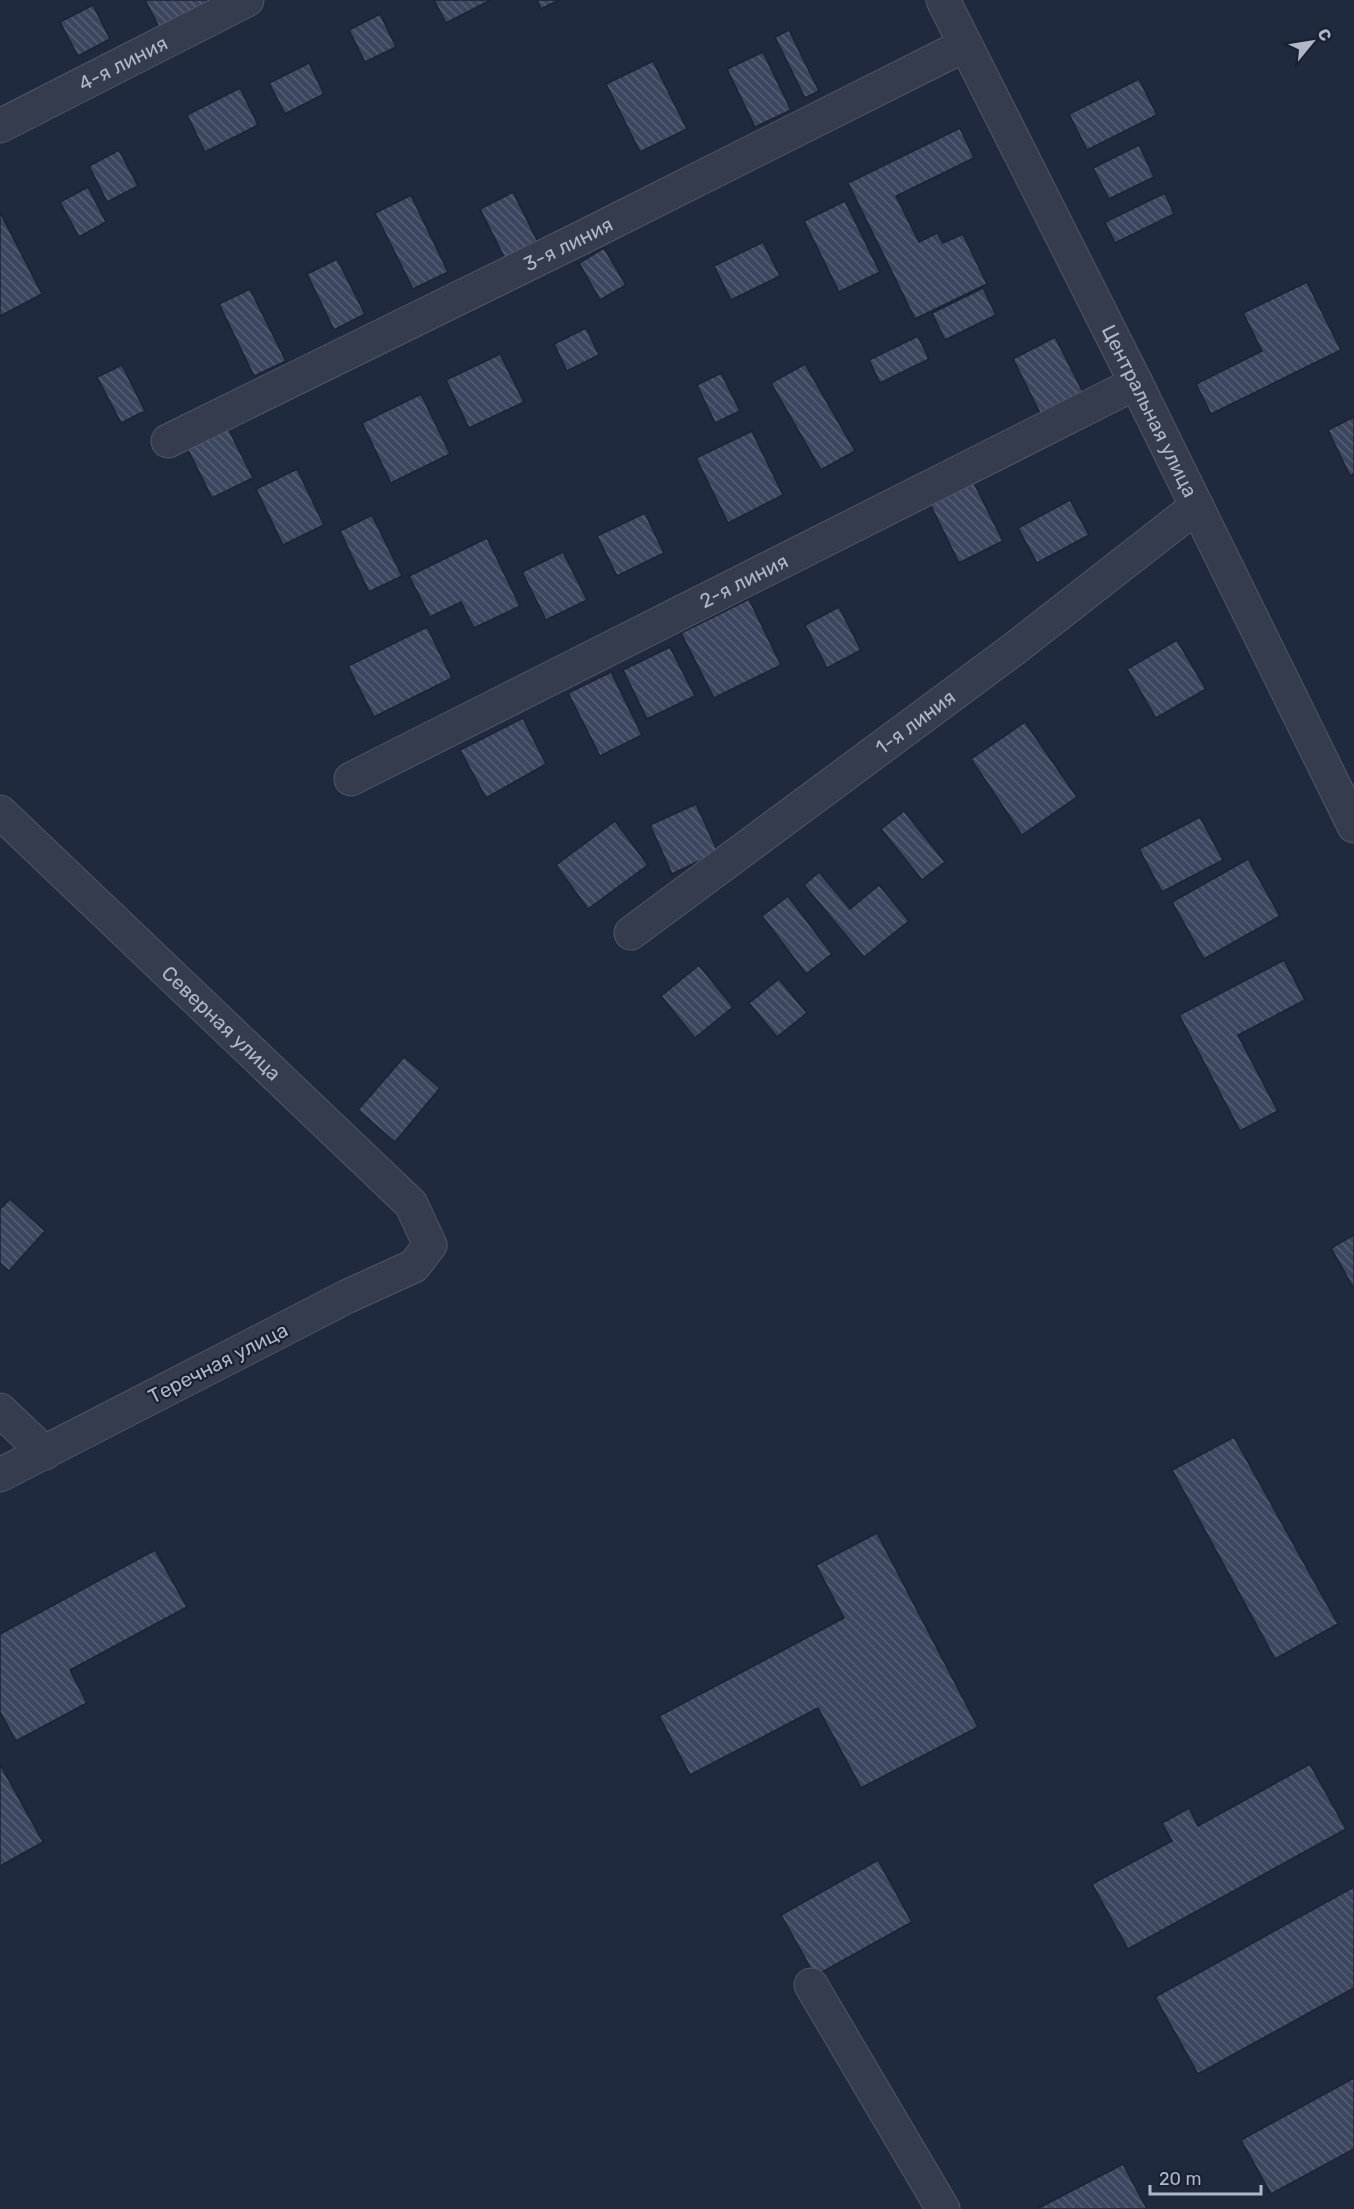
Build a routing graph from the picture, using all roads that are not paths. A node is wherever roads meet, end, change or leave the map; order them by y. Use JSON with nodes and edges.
{"nodes":[{"id":1,"x":247,"y":0,"type":"edge"},
{"id":2,"x":943,"y":0,"type":"edge"},
{"id":3,"x":965,"y":45,"type":"junction"},
{"id":4,"x":0,"y":126,"type":"edge"},
{"id":5,"x":1136,"y":383,"type":"junction"},
{"id":6,"x":168,"y":441,"type":"dead end"},
{"id":7,"x":1197,"y":506,"type":"junction"},
{"id":8,"x":351,"y":779,"type":"dead end"},
{"id":9,"x":0,"y":812,"type":"edge"},
{"id":10,"x":1354,"y":826,"type":"edge"},
{"id":11,"x":631,"y":933,"type":"dead end"},
{"id":12,"x":430,"y":1245,"type":"joint"},
{"id":13,"x":0,"y":1410,"type":"edge"},
{"id":14,"x":45,"y":1453,"type":"junction"},
{"id":15,"x":0,"y":1475,"type":"edge"},
{"id":16,"x":811,"y":1985,"type":"dead end"},
{"id":17,"x":943,"y":2209,"type":"edge"}],
"edges":[{"from":1,"to":4,"type":"street","name":"4-я линия"},
{"from":2,"to":3,"type":"street","name":"Центральная улица"},
{"from":3,"to":5,"type":"street","name":"Центральная улица"},
{"from":3,"to":6,"type":"street","name":"3-я линия"},
{"from":5,"to":7,"type":"street","name":"Центральная улица"},
{"from":5,"to":8,"type":"street","name":"2-я линия"},
{"from":7,"to":10,"type":"street","name":"Центральная улица"},
{"from":7,"to":11,"type":"street","name":"1-я линия"},
{"from":9,"to":12,"type":"street","name":"Северная улица"},
{"from":12,"to":14,"type":"street","name":"Теречная улица"},
{"from":13,"to":14,"type":"street"},
{"from":14,"to":15,"type":"street","name":"Теречная улица"},
{"from":16,"to":17,"type":"street"}]}
